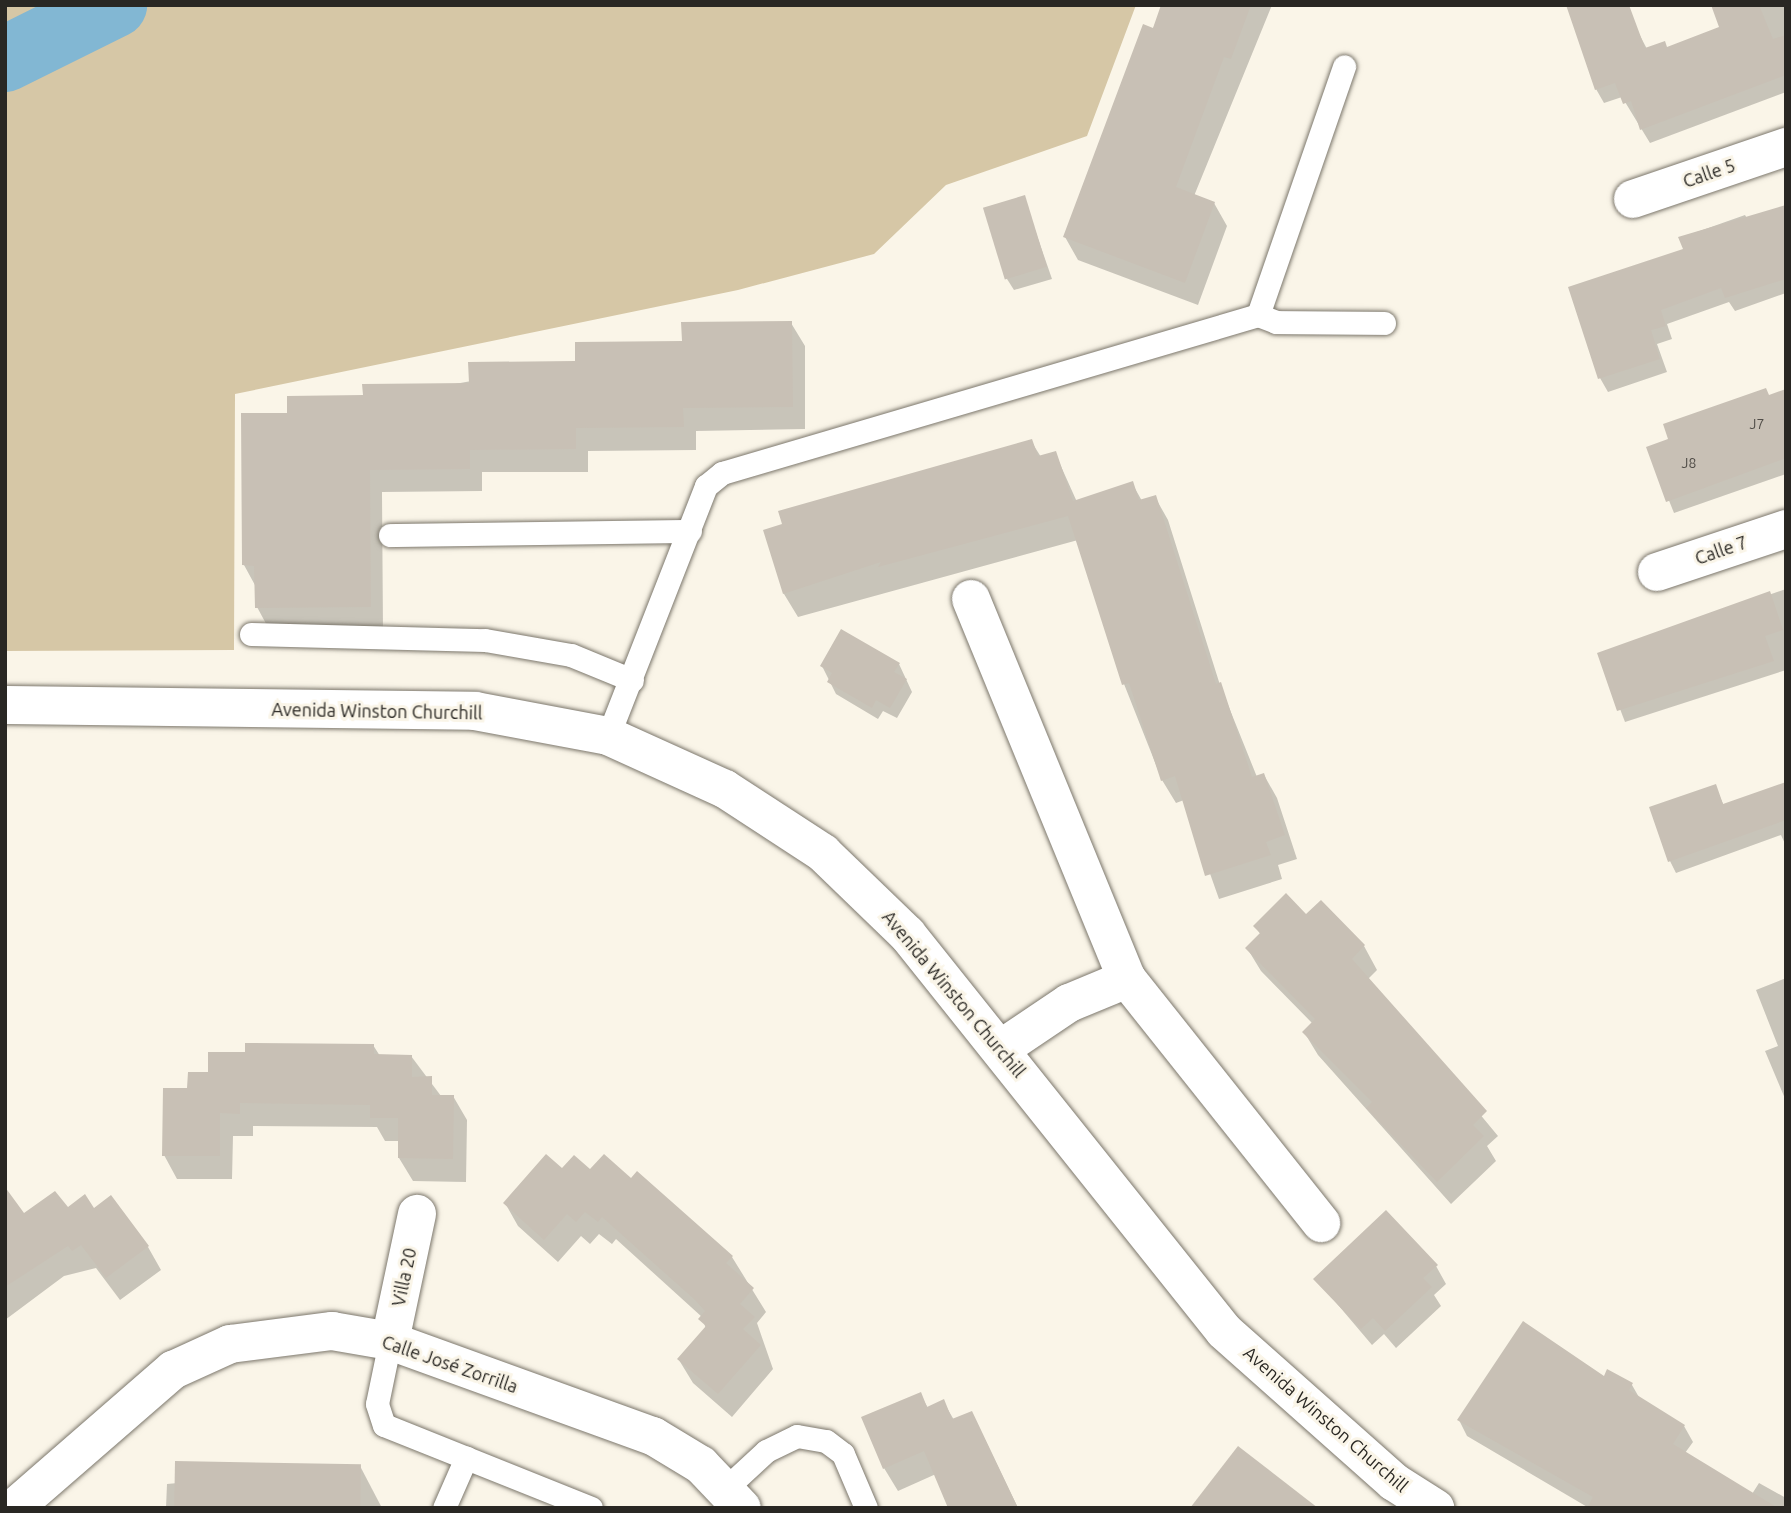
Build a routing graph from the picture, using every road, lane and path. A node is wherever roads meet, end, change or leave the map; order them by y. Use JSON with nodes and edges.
{"nodes":[{"id":1,"x":1344,"y":66,"type":"dead end"},
{"id":2,"x":1786,"y":147,"type":"edge"},
{"id":3,"x":1633,"y":199,"type":"dead end"},
{"id":4,"x":1258,"y":315,"type":"junction"},
{"id":5,"x":1384,"y":323,"type":"dead end"},
{"id":6,"x":1786,"y":529,"type":"edge"},
{"id":7,"x":690,"y":531,"type":"junction"},
{"id":8,"x":390,"y":535,"type":"dead end"},
{"id":9,"x":1657,"y":572,"type":"dead end"},
{"id":10,"x":971,"y":599,"type":"dead end"},
{"id":11,"x":251,"y":634,"type":"dead end"},
{"id":12,"x":632,"y":680,"type":"junction"},
{"id":13,"x":5,"y":705,"type":"edge"},
{"id":14,"x":608,"y":736,"type":"junction"},
{"id":15,"x":1126,"y":979,"type":"junction"},
{"id":16,"x":1002,"y":1048,"type":"junction"},
{"id":17,"x":417,"y":1214,"type":"dead end"},
{"id":18,"x":1321,"y":1223,"type":"dead end"},
{"id":19,"x":390,"y":1341,"type":"junction"},
{"id":20,"x":466,"y":1458,"type":"junction"},
{"id":21,"x":1386,"y":1495,"type":"edge"},
{"id":22,"x":734,"y":1499,"type":"edge"},
{"id":23,"x":14,"y":1508,"type":"edge"},
{"id":24,"x":444,"y":1508,"type":"edge"},
{"id":25,"x":592,"y":1508,"type":"edge"},
{"id":26,"x":866,"y":1508,"type":"edge"},
{"id":27,"x":1435,"y":1508,"type":"edge"}],
"edges":[{"from":1,"to":4,"type":"lane"},
{"from":2,"to":3,"type":"street","name":"Calle 5"},
{"from":4,"to":5,"type":"lane"},
{"from":4,"to":7,"type":"lane"},
{"from":6,"to":9,"type":"street","name":"Calle 7"},
{"from":7,"to":8,"type":"lane"},
{"from":7,"to":12,"type":"lane"},
{"from":10,"to":15,"type":"street"},
{"from":11,"to":12,"type":"lane"},
{"from":12,"to":14,"type":"lane"},
{"from":13,"to":14,"type":"street","name":"Avenida Winston Churchill"},
{"from":14,"to":16,"type":"street","name":"Avenida Winston Churchill"},
{"from":15,"to":16,"type":"street"},
{"from":15,"to":18,"type":"street"},
{"from":16,"to":21,"type":"street","name":"Avenida Winston Churchill"},
{"from":17,"to":19,"type":"street","name":"Villa 20"},
{"from":19,"to":20,"type":"lane"},
{"from":19,"to":22,"type":"street","name":"Calle José Zorrilla"},
{"from":19,"to":23,"type":"street","name":"Calle José Zorrilla"},
{"from":20,"to":24,"type":"lane"},
{"from":20,"to":25,"type":"lane"},
{"from":21,"to":27,"type":"street","name":"Avenida Winston Churchill"},
{"from":22,"to":26,"type":"lane"}]}
